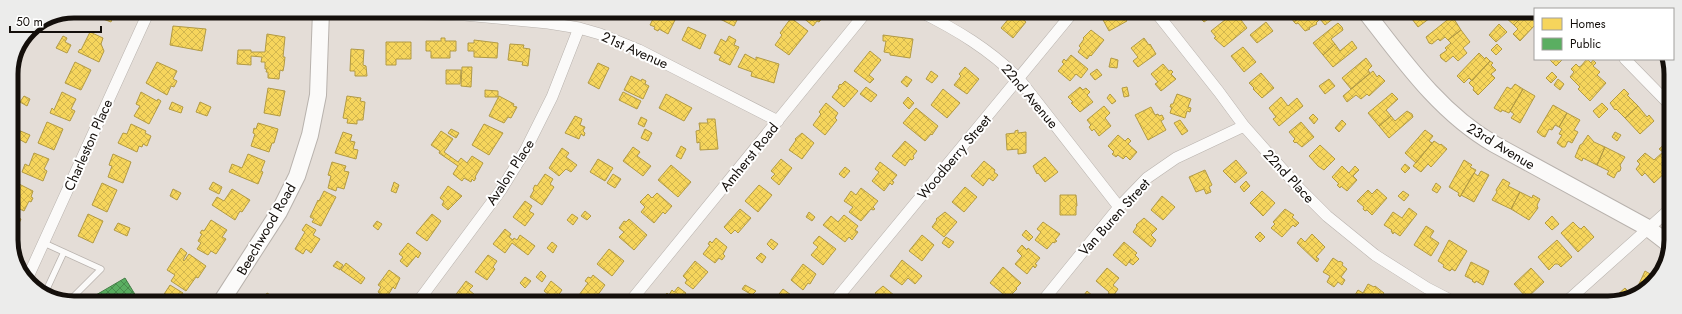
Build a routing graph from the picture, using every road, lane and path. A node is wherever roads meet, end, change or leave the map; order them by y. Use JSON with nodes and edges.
{"nodes":[{"id":1,"x":146,"y":18,"type":"edge"},
{"id":2,"x":321,"y":18,"type":"edge"},
{"id":3,"x":496,"y":18,"type":"edge"},
{"id":4,"x":861,"y":18,"type":"edge"},
{"id":5,"x":933,"y":18,"type":"edge"},
{"id":6,"x":1068,"y":18,"type":"edge"},
{"id":7,"x":1161,"y":18,"type":"edge"},
{"id":8,"x":1370,"y":18,"type":"edge"},
{"id":9,"x":579,"y":28,"type":"junction"},
{"id":10,"x":1626,"y":60,"type":"edge"},
{"id":11,"x":1019,"y":79,"type":"junction"},
{"id":12,"x":1664,"y":99,"type":"edge"},
{"id":13,"x":778,"y":121,"type":"junction"},
{"id":14,"x":1244,"y":126,"type":"junction"},
{"id":15,"x":1119,"y":207,"type":"junction"},
{"id":16,"x":1664,"y":214,"type":"edge"},
{"id":17,"x":1648,"y":228,"type":"junction"},
{"id":18,"x":1664,"y":239,"type":"edge"},
{"id":19,"x":44,"y":243,"type":"junction"},
{"id":20,"x":64,"y":252,"type":"junction"},
{"id":21,"x":30,"y":275,"type":"edge"},
{"id":22,"x":47,"y":289,"type":"edge"},
{"id":23,"x":74,"y":296,"type":"edge"},
{"id":24,"x":225,"y":296,"type":"edge"},
{"id":25,"x":422,"y":296,"type":"edge"},
{"id":26,"x":635,"y":296,"type":"edge"},
{"id":27,"x":839,"y":296,"type":"edge"},
{"id":28,"x":1047,"y":296,"type":"edge"},
{"id":29,"x":1443,"y":296,"type":"edge"},
{"id":30,"x":1573,"y":296,"type":"edge"}],
"edges":[{"from":1,"to":19,"type":"street","name":"Charleston Place"},
{"from":2,"to":24,"type":"street","name":"Beechwood Road"},
{"from":3,"to":9,"type":"street","name":"21st Avenue"},
{"from":4,"to":13,"type":"street","name":"Amherst Road"},
{"from":5,"to":11,"type":"street","name":"22nd Avenue"},
{"from":6,"to":11,"type":"street","name":"Woodberry Street"},
{"from":7,"to":14,"type":"street","name":"22nd Place"},
{"from":8,"to":17,"type":"street","name":"23rd Avenue"},
{"from":9,"to":13,"type":"street","name":"21st Avenue"},
{"from":9,"to":25,"type":"street","name":"Avalon Place"},
{"from":10,"to":12,"type":"street"},
{"from":11,"to":15,"type":"street","name":"22nd Avenue"},
{"from":11,"to":27,"type":"street","name":"Woodberry Street"},
{"from":13,"to":26,"type":"street","name":"Amherst Road"},
{"from":14,"to":15,"type":"street","name":"Van Buren Street"},
{"from":14,"to":29,"type":"street","name":"22nd Place"},
{"from":15,"to":28,"type":"street","name":"Van Buren Street"},
{"from":16,"to":17,"type":"street"},
{"from":17,"to":18,"type":"street","name":"23rd Avenue"},
{"from":17,"to":30,"type":"street"},
{"from":19,"to":20,"type":"lane"},
{"from":19,"to":21,"type":"street","name":"Charleston Place"},
{"from":20,"to":22,"type":"lane"},
{"from":20,"to":23,"type":"lane"}]}
